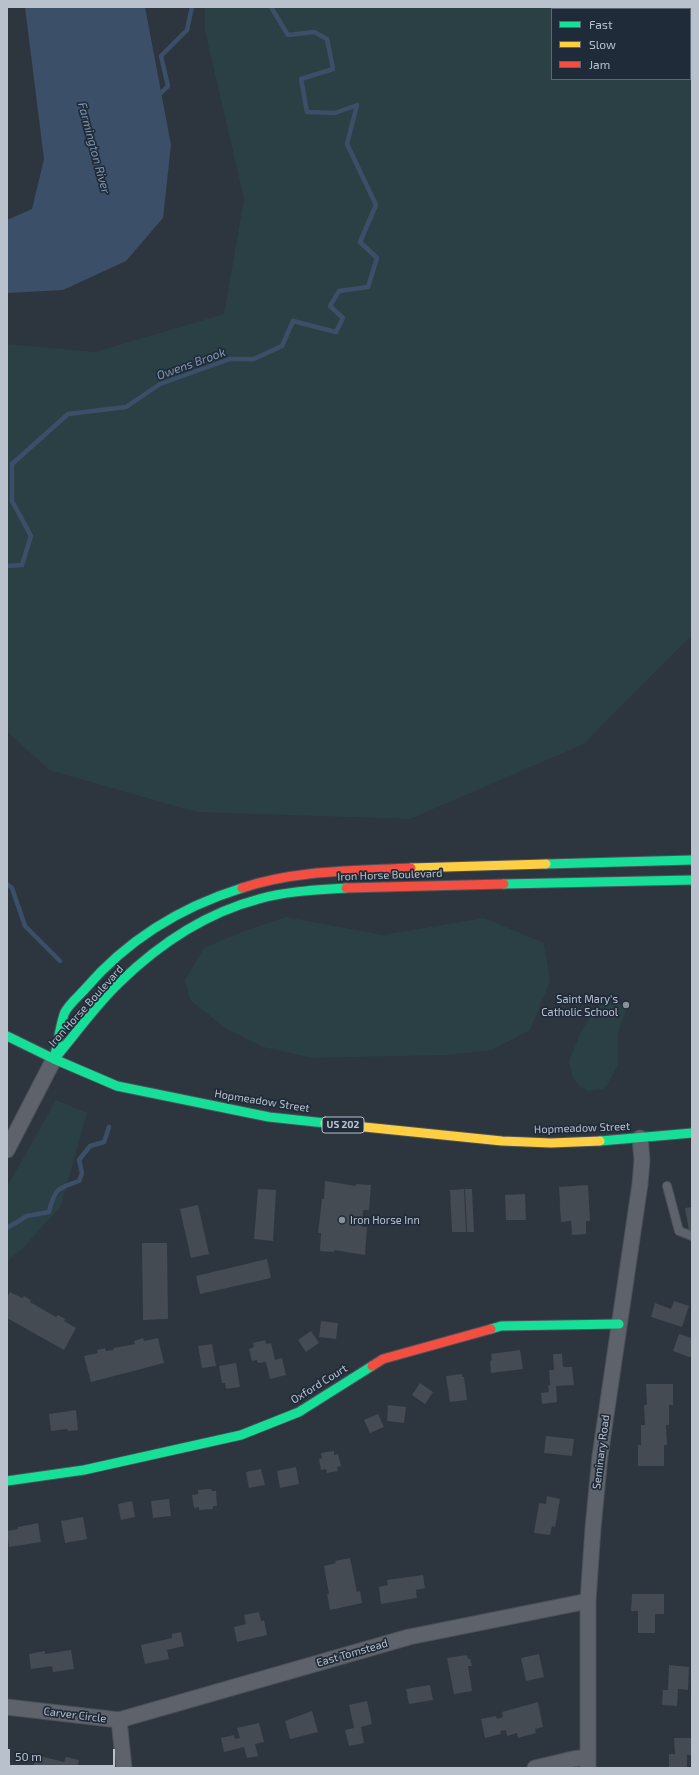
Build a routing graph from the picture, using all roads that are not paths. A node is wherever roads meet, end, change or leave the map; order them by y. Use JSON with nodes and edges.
{"nodes":[{"id":1,"x":692,"y":860,"type":"edge"},
{"id":2,"x":692,"y":880,"type":"edge"},
{"id":3,"x":7,"y":1036,"type":"edge"},
{"id":4,"x":54,"y":1059,"type":"junction"},
{"id":5,"x":692,"y":1133,"type":"edge"},
{"id":6,"x":640,"y":1138,"type":"junction"},
{"id":7,"x":7,"y":1150,"type":"edge"},
{"id":8,"x":667,"y":1186,"type":"dead end"},
{"id":9,"x":692,"y":1236,"type":"edge"},
{"id":10,"x":619,"y":1324,"type":"junction"},
{"id":11,"x":7,"y":1481,"type":"edge"},
{"id":12,"x":588,"y":1601,"type":"junction"},
{"id":13,"x":7,"y":1707,"type":"edge"},
{"id":14,"x":119,"y":1720,"type":"junction"},
{"id":15,"x":588,"y":1763,"type":"edge"},
{"id":16,"x":124,"y":1768,"type":"edge"},
{"id":17,"x":535,"y":1768,"type":"edge"}],
"edges":[{"from":1,"to":4,"type":"main road","name":"Iron Horse Boulevard"},
{"from":2,"to":4,"type":"main road","name":"Iron Horse Boulevard"},
{"from":3,"to":4,"type":"main road","name":"Hopmeadow Street","number":"US 202"},
{"from":4,"to":6,"type":"main road","name":"Hopmeadow Street","number":"US 202"},
{"from":4,"to":7,"type":"street"},
{"from":5,"to":6,"type":"main road","name":"Hopmeadow Street","number":"US 202"},
{"from":6,"to":10,"type":"street","name":"Seminary Road"},
{"from":8,"to":9,"type":"lane"},
{"from":10,"to":11,"type":"main road","name":"Oxford Court"},
{"from":10,"to":12,"type":"street","name":"Seminary Road"},
{"from":12,"to":14,"type":"street","name":"East Tomstead"},
{"from":12,"to":15,"type":"street","name":"Seminary Road"},
{"from":13,"to":14,"type":"street","name":"Carver Circle"},
{"from":14,"to":16,"type":"street","name":"Carver Circle"},
{"from":15,"to":17,"type":"street"}]}
